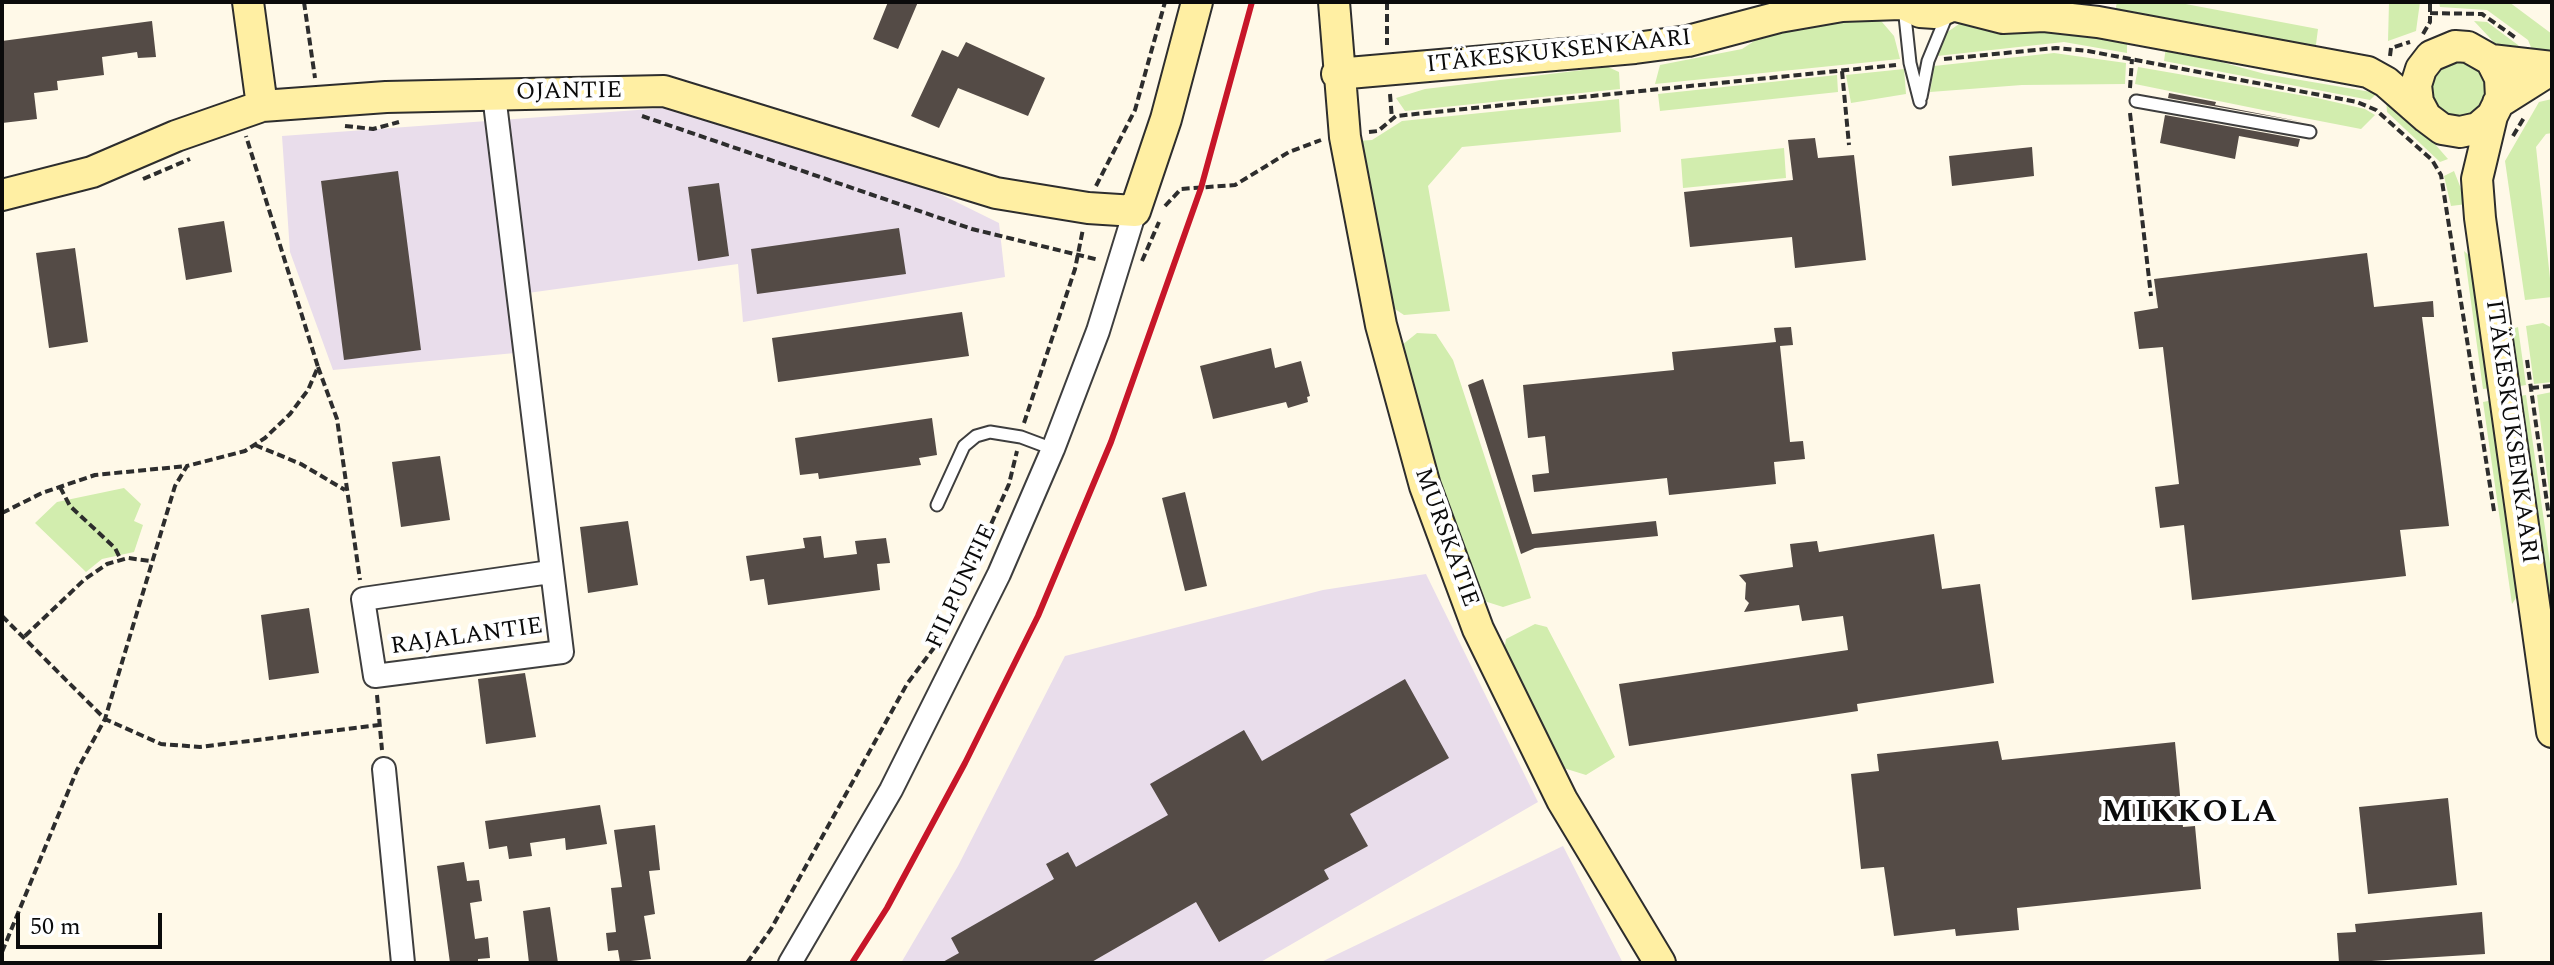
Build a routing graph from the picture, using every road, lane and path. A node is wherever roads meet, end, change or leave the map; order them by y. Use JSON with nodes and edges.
{"nodes":[{"id":1,"x":248,"y":2,"type":"edge"},
{"id":2,"x":304,"y":2,"type":"edge"},
{"id":3,"x":1165,"y":2,"type":"edge"},
{"id":4,"x":1197,"y":2,"type":"edge"},
{"id":5,"x":1334,"y":2,"type":"edge"},
{"id":6,"x":2430,"y":2,"type":"edge"},
{"id":7,"x":1901,"y":4,"type":"edge"},
{"id":8,"x":1955,"y":6,"type":"edge"},
{"id":9,"x":1788,"y":9,"type":"edge"},
{"id":10,"x":2032,"y":9,"type":"edge"},
{"id":11,"x":2430,"y":13,"type":"dead end"},
{"id":12,"x":2431,"y":56,"type":"junction"},
{"id":13,"x":2132,"y":59,"type":"junction"},
{"id":14,"x":2491,"y":60,"type":"junction"},
{"id":15,"x":1928,"y":61,"type":"junction"},
{"id":16,"x":1910,"y":63,"type":"junction"},
{"id":17,"x":2552,"y":68,"type":"edge"},
{"id":18,"x":1842,"y":71,"type":"junction"},
{"id":19,"x":2368,"y":72,"type":"junction"},
{"id":20,"x":1337,"y":74,"type":"junction"},
{"id":21,"x":494,"y":95,"type":"junction"},
{"id":22,"x":2136,"y":101,"type":"dead end"},
{"id":23,"x":315,"y":103,"type":"junction"},
{"id":24,"x":2495,"y":110,"type":"junction"},
{"id":25,"x":2527,"y":112,"type":"dead end"},
{"id":26,"x":641,"y":116,"type":"dead end"},
{"id":27,"x":261,"y":119,"type":"junction"},
{"id":28,"x":401,"y":122,"type":"dead end"},
{"id":29,"x":2434,"y":123,"type":"junction"},
{"id":30,"x":2310,"y":132,"type":"dead end"},
{"id":31,"x":1345,"y":137,"type":"junction"},
{"id":32,"x":1849,"y":145,"type":"dead end"},
{"id":33,"x":2506,"y":148,"type":"dead end"},
{"id":34,"x":202,"y":153,"type":"dead end"},
{"id":35,"x":2477,"y":179,"type":"junction"},
{"id":36,"x":129,"y":183,"type":"dead end"},
{"id":37,"x":2,"y":195,"type":"edge"},
{"id":38,"x":1088,"y":208,"type":"junction"},
{"id":39,"x":1135,"y":211,"type":"junction"},
{"id":40,"x":1077,"y":255,"type":"junction"},
{"id":41,"x":1119,"y":265,"type":"junction"},
{"id":42,"x":2151,"y":296,"type":"dead end"},
{"id":43,"x":2527,"y":358,"type":"dead end"},
{"id":44,"x":318,"y":367,"type":"junction"},
{"id":45,"x":1021,"y":437,"type":"junction"},
{"id":46,"x":255,"y":445,"type":"junction"},
{"id":47,"x":1053,"y":449,"type":"junction"},
{"id":48,"x":187,"y":466,"type":"junction"},
{"id":49,"x":60,"y":487,"type":"junction"},
{"id":50,"x":347,"y":491,"type":"junction"},
{"id":51,"x":937,"y":505,"type":"dead end"},
{"id":52,"x":2,"y":513,"type":"edge"},
{"id":53,"x":2495,"y":517,"type":"dead end"},
{"id":54,"x":2550,"y":527,"type":"edge"},
{"id":55,"x":121,"y":560,"type":"junction"},
{"id":56,"x":151,"y":561,"type":"junction"},
{"id":57,"x":550,"y":572,"type":"junction"},
{"id":58,"x":363,"y":599,"type":"junction"},
{"id":59,"x":2,"y":616,"type":"edge"},
{"id":60,"x":25,"y":636,"type":"junction"},
{"id":61,"x":375,"y":676,"type":"junction"},
{"id":62,"x":105,"y":719,"type":"junction"},
{"id":63,"x":379,"y":725,"type":"junction"},
{"id":64,"x":2552,"y":732,"type":"edge"},
{"id":65,"x":384,"y":769,"type":"joint"},
{"id":66,"x":2,"y":952,"type":"edge"},
{"id":67,"x":403,"y":963,"type":"edge"},
{"id":68,"x":747,"y":963,"type":"edge"},
{"id":69,"x":790,"y":963,"type":"edge"},
{"id":70,"x":1660,"y":963,"type":"edge"}],
"edges":[{"from":1,"to":27,"type":"street"},
{"from":2,"to":23,"type":"path"},
{"from":3,"to":38,"type":"path"},
{"from":4,"to":39,"type":"street"},
{"from":5,"to":20,"type":"street","name":"MURSKATIE"},
{"from":6,"to":11,"type":"path"},
{"from":7,"to":8,"type":"street","name":"ITÄKESKUKSENKAARI"},
{"from":7,"to":9,"type":"street","name":"ITÄKESKUKSENKAARI"},
{"from":7,"to":16,"type":"lane"},
{"from":8,"to":10,"type":"street","name":"ITÄKESKUKSENKAARI"},
{"from":8,"to":15,"type":"lane"},
{"from":9,"to":20,"type":"street","name":"ITÄKESKUKSENKAARI"},
{"from":10,"to":19,"type":"street","name":"ITÄKESKUKSENKAARI"},
{"from":12,"to":14,"type":"street"},
{"from":12,"to":19,"type":"street","name":"ITÄKESKUKSENKAARI"},
{"from":12,"to":29,"type":"street"},
{"from":13,"to":15,"type":"path"},
{"from":13,"to":42,"type":"path"},
{"from":13,"to":53,"type":"path"},
{"from":14,"to":17,"type":"street"},
{"from":14,"to":24,"type":"street"},
{"from":15,"to":16,"type":"lane"},
{"from":16,"to":18,"type":"path"},
{"from":17,"to":24,"type":"street"},
{"from":18,"to":31,"type":"path"},
{"from":18,"to":32,"type":"path"},
{"from":19,"to":29,"type":"street","name":"ITÄKESKUKSENKAARI"},
{"from":20,"to":31,"type":"street","name":"MURSKATIE"},
{"from":21,"to":23,"type":"street","name":"OJANTIE"},
{"from":21,"to":38,"type":"street","name":"OJANTIE"},
{"from":21,"to":57,"type":"street","name":"RAJALANTIE"},
{"from":22,"to":30,"type":"lane"},
{"from":23,"to":27,"type":"street","name":"OJANTIE"},
{"from":23,"to":28,"type":"path"},
{"from":24,"to":29,"type":"street"},
{"from":24,"to":35,"type":"street","name":"ITÄKESKUKSENKAARI"},
{"from":25,"to":33,"type":"path"},
{"from":26,"to":40,"type":"path"},
{"from":27,"to":37,"type":"street","name":"OJANTIE"},
{"from":27,"to":44,"type":"path"},
{"from":29,"to":35,"type":"street","name":"ITÄKESKUKSENKAARI"},
{"from":31,"to":41,"type":"path"},
{"from":31,"to":70,"type":"street","name":"MURSKATIE"},
{"from":34,"to":36,"type":"path"},
{"from":35,"to":64,"type":"street","name":"ITÄKESKUKSENKAARI"},
{"from":38,"to":39,"type":"street","name":"OJANTIE"},
{"from":38,"to":40,"type":"path"},
{"from":39,"to":41,"type":"street","name":"FILPUNTIE"},
{"from":40,"to":41,"type":"path"},
{"from":40,"to":45,"type":"path"},
{"from":41,"to":47,"type":"street","name":"FILPUNTIE"},
{"from":43,"to":54,"type":"path"},
{"from":44,"to":46,"type":"path"},
{"from":44,"to":50,"type":"path"},
{"from":45,"to":47,"type":"lane"},
{"from":45,"to":51,"type":"lane"},
{"from":45,"to":68,"type":"path"},
{"from":46,"to":48,"type":"path"},
{"from":46,"to":50,"type":"path"},
{"from":47,"to":69,"type":"street","name":"FILPUNTIE"},
{"from":48,"to":49,"type":"path"},
{"from":48,"to":56,"type":"path"},
{"from":49,"to":52,"type":"path"},
{"from":49,"to":55,"type":"path"},
{"from":50,"to":58,"type":"path"},
{"from":55,"to":56,"type":"path"},
{"from":55,"to":60,"type":"path"},
{"from":56,"to":62,"type":"path"},
{"from":57,"to":58,"type":"street"},
{"from":57,"to":61,"type":"street","name":"RAJALANTIE"},
{"from":58,"to":61,"type":"street","name":"RAJALANTIE"},
{"from":59,"to":60,"type":"path"},
{"from":60,"to":62,"type":"path"},
{"from":61,"to":63,"type":"path"},
{"from":62,"to":63,"type":"path"},
{"from":62,"to":66,"type":"path"},
{"from":63,"to":65,"type":"path"},
{"from":65,"to":67,"type":"street"}]}
